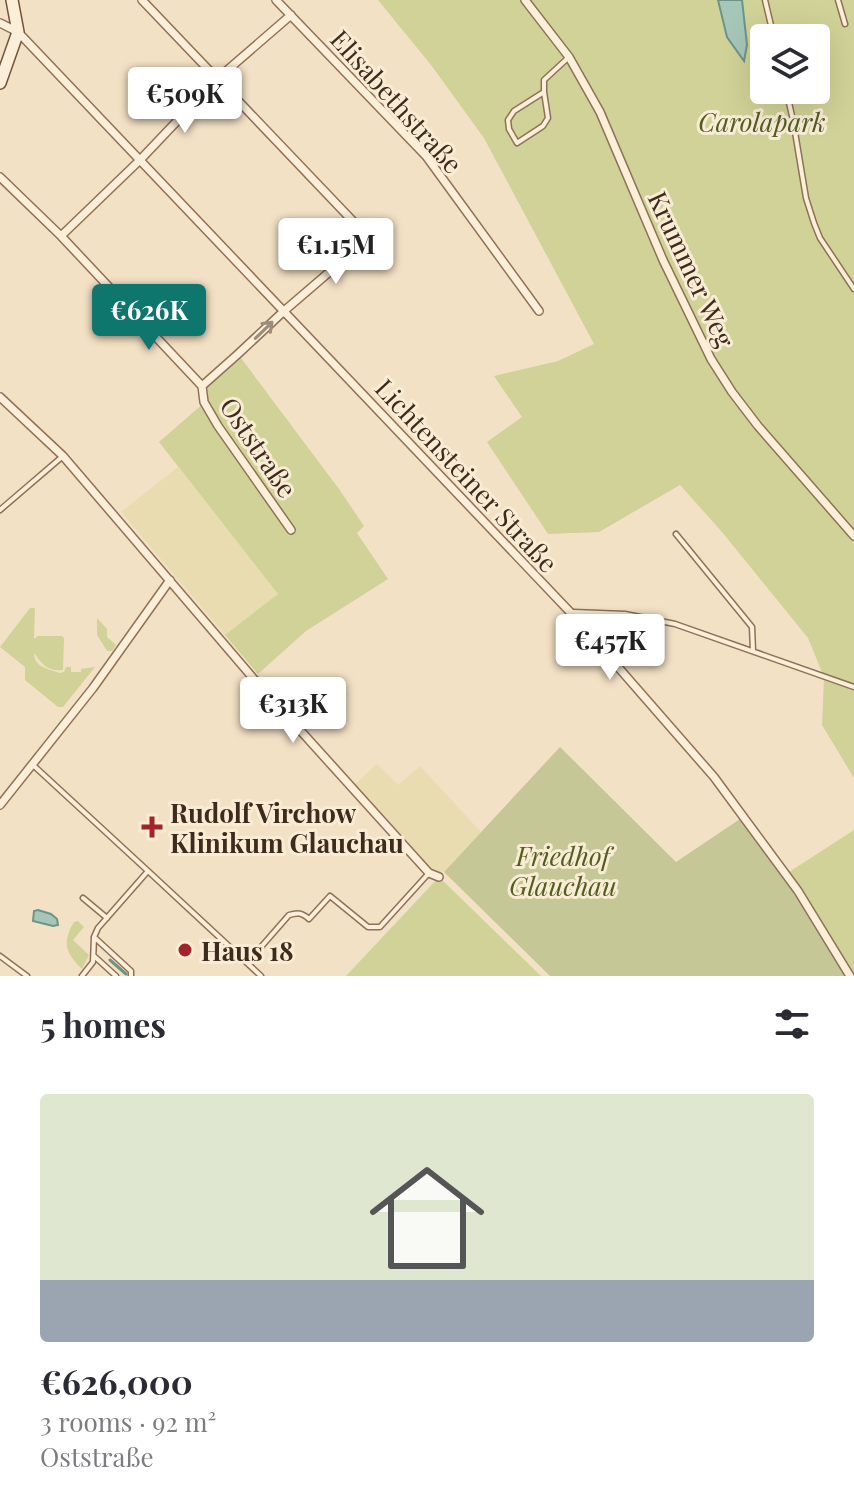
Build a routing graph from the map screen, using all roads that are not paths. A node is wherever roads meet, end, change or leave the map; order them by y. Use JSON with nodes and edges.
{"nodes":[{"id":1,"x":12,"y":0,"type":"edge"},
{"id":2,"x":142,"y":0,"type":"edge"},
{"id":3,"x":276,"y":0,"type":"edge"},
{"id":4,"x":525,"y":0,"type":"edge"},
{"id":5,"x":765,"y":0,"type":"edge"},
{"id":6,"x":838,"y":0,"type":"edge"},
{"id":7,"x":291,"y":15,"type":"junction"},
{"id":8,"x":0,"y":23,"type":"edge"},
{"id":9,"x":771,"y":24,"type":"edge"},
{"id":10,"x":845,"y":24,"type":"dead end"},
{"id":11,"x":18,"y":32,"type":"junction"},
{"id":12,"x":569,"y":57,"type":"junction"},
{"id":13,"x":217,"y":79,"type":"junction"},
{"id":14,"x":0,"y":83,"type":"edge"},
{"id":15,"x":544,"y":92,"type":"junction"},
{"id":16,"x":789,"y":104,"type":"edge"},
{"id":17,"x":140,"y":160,"type":"junction"},
{"id":18,"x":0,"y":177,"type":"edge"},
{"id":19,"x":61,"y":236,"type":"junction"},
{"id":20,"x":854,"y":289,"type":"edge"},
{"id":21,"x":284,"y":311,"type":"junction"},
{"id":22,"x":539,"y":311,"type":"dead end"},
{"id":23,"x":202,"y":386,"type":"junction"},
{"id":24,"x":0,"y":398,"type":"edge"},
{"id":25,"x":63,"y":456,"type":"junction"},
{"id":26,"x":0,"y":510,"type":"edge"},
{"id":27,"x":291,"y":530,"type":"dead end"},
{"id":28,"x":676,"y":534,"type":"dead end"},
{"id":29,"x":854,"y":536,"type":"edge"},
{"id":30,"x":170,"y":580,"type":"junction"},
{"id":31,"x":570,"y":612,"type":"junction"},
{"id":32,"x":753,"y":651,"type":"junction"},
{"id":33,"x":854,"y":687,"type":"edge"},
{"id":34,"x":33,"y":765,"type":"junction"},
{"id":35,"x":0,"y":805,"type":"edge"},
{"id":36,"x":148,"y":871,"type":"junction"},
{"id":37,"x":429,"y":873,"type":"junction"},
{"id":38,"x":439,"y":877,"type":"dead end"},
{"id":39,"x":83,"y":898,"type":"dead end"},
{"id":40,"x":107,"y":918,"type":"junction"},
{"id":41,"x":94,"y":937,"type":"junction"},
{"id":42,"x":0,"y":956,"type":"edge"},
{"id":43,"x":94,"y":956,"type":"junction"},
{"id":44,"x":247,"y":963,"type":"junction"},
{"id":45,"x":27,"y":976,"type":"edge"},
{"id":46,"x":82,"y":976,"type":"edge"},
{"id":47,"x":116,"y":976,"type":"edge"},
{"id":48,"x":131,"y":976,"type":"edge"},
{"id":49,"x":261,"y":976,"type":"edge"},
{"id":50,"x":850,"y":976,"type":"edge"}],
"edges":[{"from":1,"to":11,"type":"street"},
{"from":2,"to":13,"type":"street"},
{"from":3,"to":7,"type":"street","name":"Elisabethstraße"},
{"from":4,"to":12,"type":"street","name":"Krummer Weg"},
{"from":5,"to":9,"type":"lane"},
{"from":6,"to":10,"type":"lane"},
{"from":7,"to":13,"type":"street"},
{"from":7,"to":22,"type":"street","name":"Elisabethstraße"},
{"from":8,"to":11,"type":"street","name":"Lichtensteiner Straße"},
{"from":11,"to":14,"type":"street"},
{"from":11,"to":17,"type":"street","name":"Lichtensteiner Straße"},
{"from":12,"to":15,"type":"lane"},
{"from":12,"to":29,"type":"street","name":"Krummer Weg"},
{"from":13,"to":17,"type":"street"},
{"from":13,"to":21,"type":"street"},
{"from":15,"to":15,"type":"lane"},
{"from":16,"to":20,"type":"lane"},
{"from":17,"to":19,"type":"street"},
{"from":17,"to":21,"type":"street","name":"Lichtensteiner Straße"},
{"from":18,"to":19,"type":"street","name":"Oststraße"},
{"from":19,"to":23,"type":"street","name":"Oststraße"},
{"from":23,"to":21,"type":"street","one_way":true},
{"from":21,"to":31,"type":"street","name":"Lichtensteiner Straße"},
{"from":23,"to":27,"type":"street","name":"Oststraße"},
{"from":24,"to":25,"type":"street"},
{"from":25,"to":26,"type":"lane"},
{"from":25,"to":30,"type":"street"},
{"from":28,"to":32,"type":"lane"},
{"from":30,"to":34,"type":"street"},
{"from":30,"to":37,"type":"street"},
{"from":31,"to":32,"type":"lane"},
{"from":31,"to":50,"type":"street","name":"Lichtensteiner Straße"},
{"from":32,"to":33,"type":"lane"},
{"from":34,"to":35,"type":"street"},
{"from":34,"to":36,"type":"lane"},
{"from":36,"to":40,"type":"lane"},
{"from":36,"to":44,"type":"lane"},
{"from":37,"to":38,"type":"street"},
{"from":37,"to":44,"type":"lane"},
{"from":39,"to":40,"type":"lane"},
{"from":40,"to":41,"type":"lane"},
{"from":41,"to":43,"type":"lane"},
{"from":41,"to":48,"type":"lane"},
{"from":42,"to":45,"type":"lane"},
{"from":43,"to":46,"type":"lane"},
{"from":43,"to":47,"type":"lane"},
{"from":44,"to":49,"type":"lane"}]}
